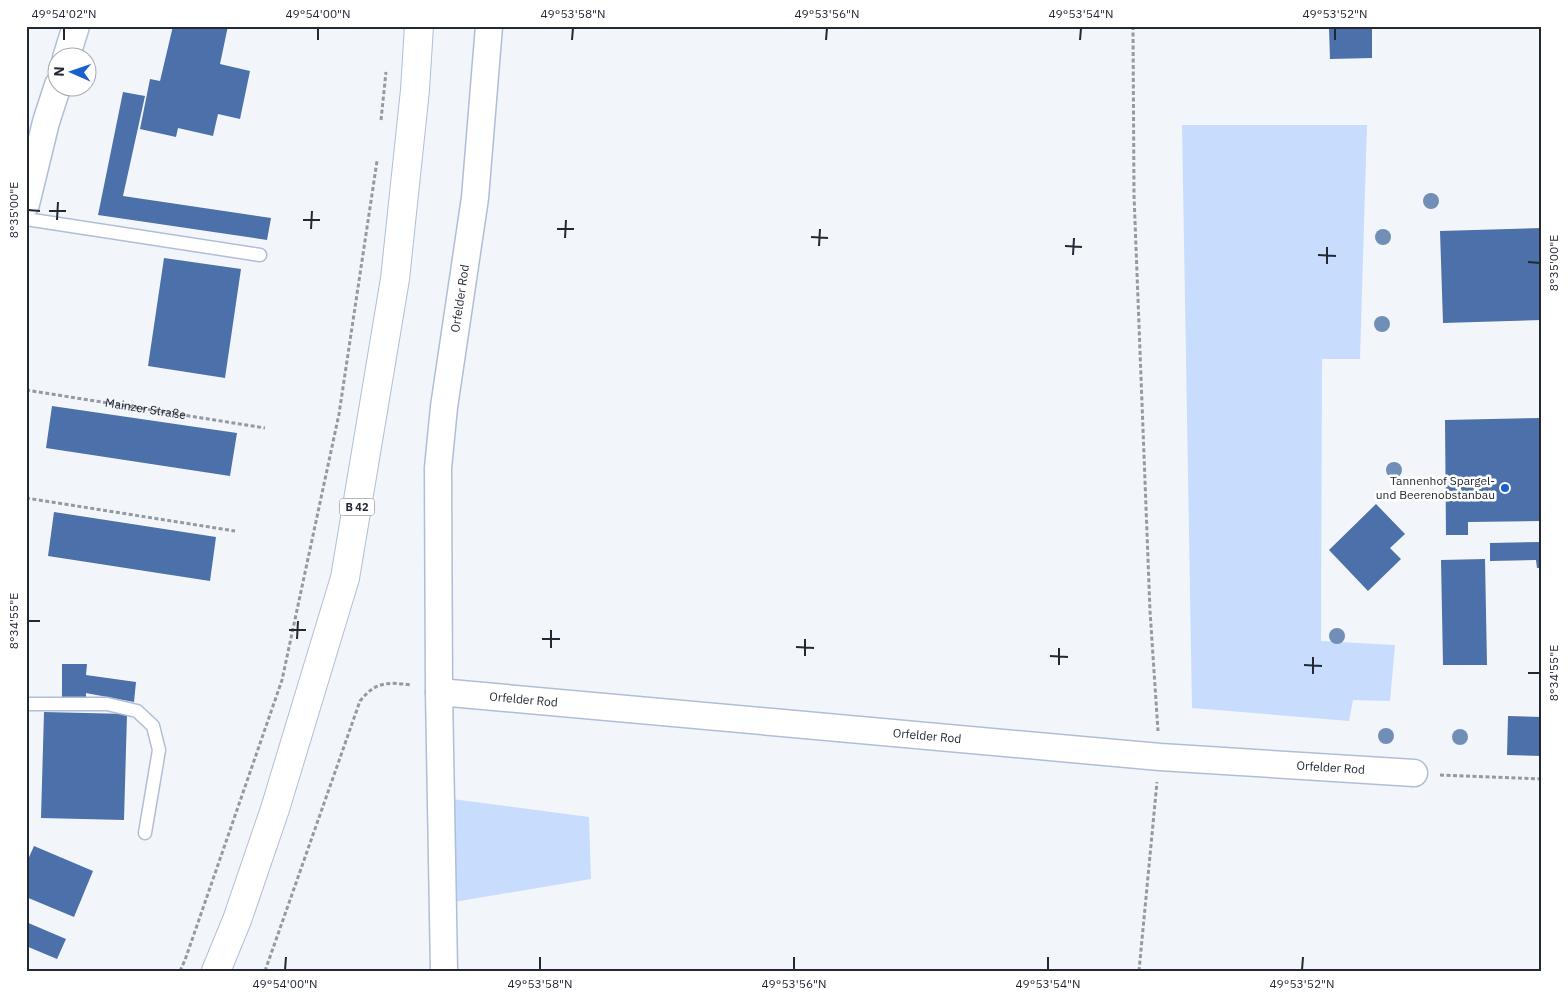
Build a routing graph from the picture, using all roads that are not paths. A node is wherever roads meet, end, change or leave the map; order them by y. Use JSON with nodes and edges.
{"nodes":[{"id":1,"x":76,"y":26,"type":"edge"},
{"id":2,"x":419,"y":26,"type":"edge"},
{"id":3,"x":489,"y":26,"type":"edge"},
{"id":4,"x":69,"y":48,"type":"edge"},
{"id":5,"x":50,"y":98,"type":"edge"},
{"id":6,"x":36,"y":120,"type":"edge"},
{"id":7,"x":26,"y":204,"type":"edge"},
{"id":8,"x":26,"y":218,"type":"edge"},
{"id":9,"x":260,"y":255,"type":"dead end"},
{"id":10,"x":429,"y":689,"type":"junction"},
{"id":11,"x":26,"y":704,"type":"edge"},
{"id":12,"x":1414,"y":774,"type":"road end"},
{"id":13,"x":145,"y":833,"type":"dead end"},
{"id":14,"x":216,"y":971,"type":"edge"},
{"id":15,"x":444,"y":971,"type":"edge"}],
"edges":[{"from":1,"to":4,"type":"street"},
{"from":2,"to":14,"type":"main road","number":"B 42"},
{"from":3,"to":10,"type":"street","name":"Orfelder Rod"},
{"from":5,"to":6,"type":"street"},
{"from":6,"to":7,"type":"street"},
{"from":8,"to":9,"type":"lane"},
{"from":10,"to":12,"type":"street","name":"Orfelder Rod"},
{"from":10,"to":15,"type":"street","name":"Orfelder Rod"},
{"from":11,"to":13,"type":"lane"}]}
